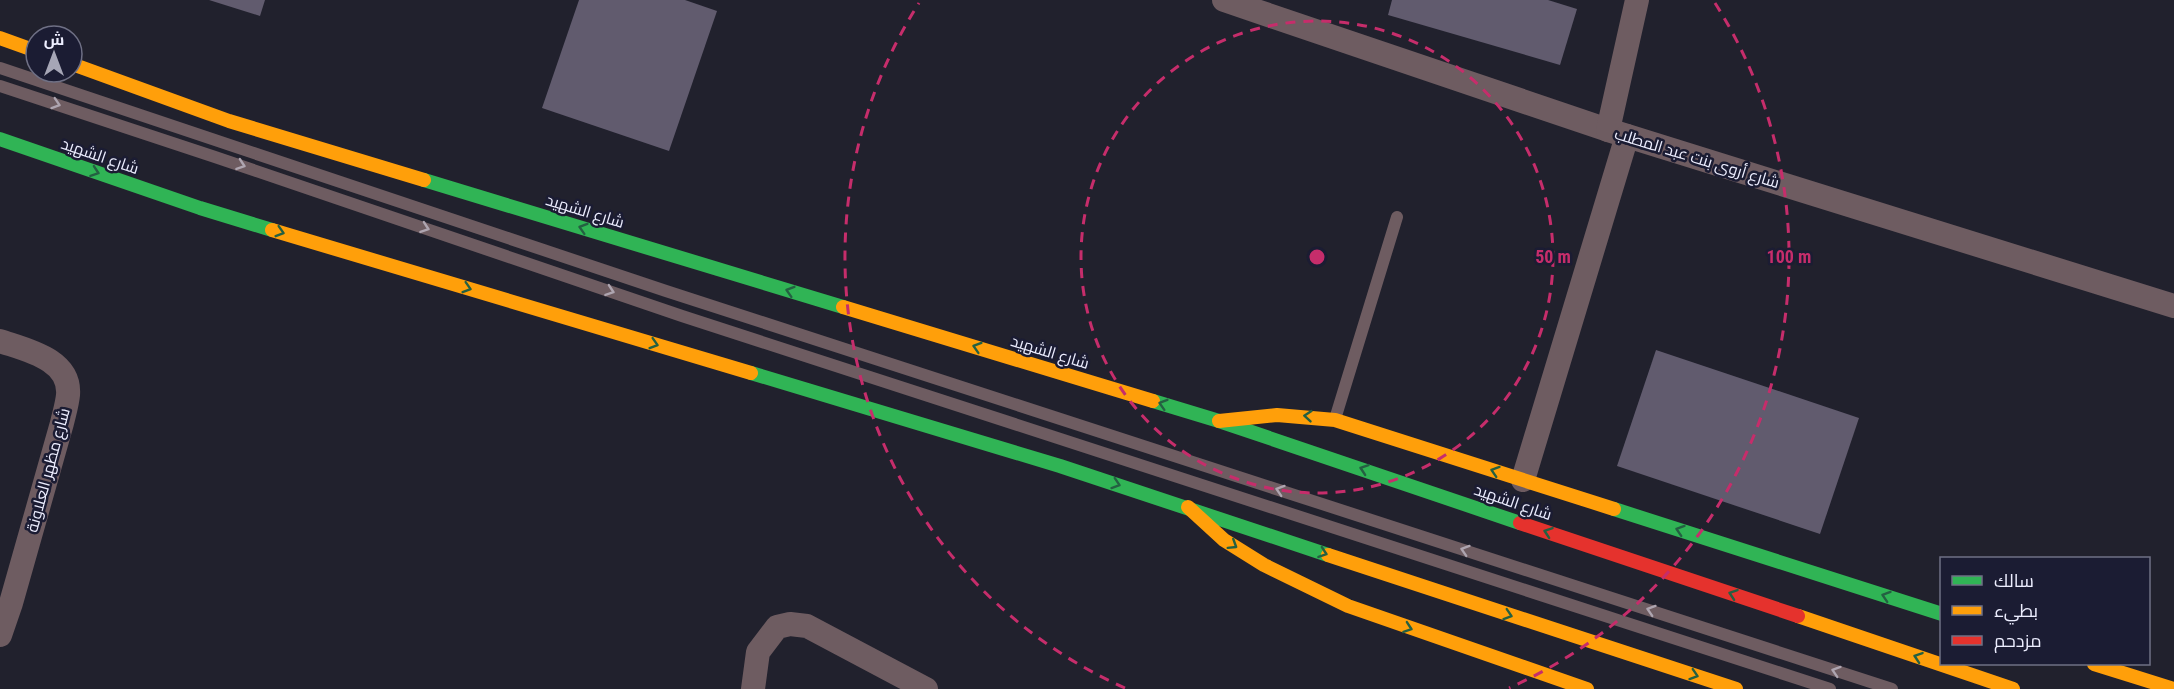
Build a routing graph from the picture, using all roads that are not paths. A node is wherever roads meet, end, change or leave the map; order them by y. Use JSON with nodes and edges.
{"nodes":[{"id":1,"x":1224,"y":0,"type":"edge"},
{"id":2,"x":1637,"y":0,"type":"edge"},
{"id":3,"x":0,"y":38,"type":"edge"},
{"id":4,"x":24,"y":47,"type":"edge"},
{"id":5,"x":0,"y":68,"type":"edge"},
{"id":6,"x":84,"y":68,"type":"edge"},
{"id":7,"x":0,"y":86,"type":"edge"},
{"id":8,"x":1617,"y":133,"type":"junction"},
{"id":9,"x":0,"y":139,"type":"edge"},
{"id":10,"x":1397,"y":217,"type":"dead end"},
{"id":11,"x":2174,"y":306,"type":"edge"},
{"id":12,"x":0,"y":341,"type":"edge"},
{"id":13,"x":1335,"y":420,"type":"junction"},
{"id":14,"x":1219,"y":421,"type":"junction"},
{"id":15,"x":1523,"y":480,"type":"junction"},
{"id":16,"x":1188,"y":507,"type":"junction"},
{"id":17,"x":6,"y":601,"type":"edge"},
{"id":18,"x":1940,"y":614,"type":"edge"},
{"id":19,"x":0,"y":635,"type":"edge"},
{"id":20,"x":1940,"y":664,"type":"edge"},
{"id":21,"x":1942,"y":665,"type":"edge"},
{"id":22,"x":2100,"y":665,"type":"edge"},
{"id":23,"x":753,"y":689,"type":"edge"},
{"id":24,"x":926,"y":689,"type":"edge"},
{"id":25,"x":1587,"y":689,"type":"edge"},
{"id":26,"x":1736,"y":689,"type":"edge"},
{"id":27,"x":1830,"y":689,"type":"edge"},
{"id":28,"x":1892,"y":689,"type":"edge"},
{"id":29,"x":2013,"y":689,"type":"edge"},
{"id":30,"x":2174,"y":689,"type":"edge"}],
"edges":[{"from":1,"to":8,"type":"street","name":"شارع أروى بنت عبد المطلب"},
{"from":2,"to":8,"type":"street"},
{"from":3,"to":4,"type":"main road"},
{"from":28,"to":5,"type":"lane","one_way":true},
{"from":14,"to":6,"type":"main road","name":"شارع الشهيد","one_way":true},
{"from":7,"to":27,"type":"lane","one_way":true},
{"from":8,"to":11,"type":"street","name":"شارع أروى بنت عبد المطلب"},
{"from":8,"to":15,"type":"street"},
{"from":9,"to":16,"type":"main road","name":"شارع الشهيد","one_way":true},
{"from":10,"to":13,"type":"lane"},
{"from":12,"to":17,"type":"street","name":"شارع مظهر العلاونة"},
{"from":13,"to":14,"type":"main road","one_way":true},
{"from":15,"to":13,"type":"main road","one_way":true},
{"from":20,"to":14,"type":"main road","name":"شارع الشهيد","one_way":true},
{"from":18,"to":15,"type":"main road","one_way":true},
{"from":16,"to":25,"type":"main road","one_way":true},
{"from":16,"to":26,"type":"main road","name":"شارع الشهيد","one_way":true},
{"from":17,"to":19,"type":"street","name":"شارع مظهر العلاونة"},
{"from":29,"to":21,"type":"main road","name":"شارع الشهيد","one_way":true},
{"from":22,"to":30,"type":"main road"},
{"from":23,"to":24,"type":"street"}]}
